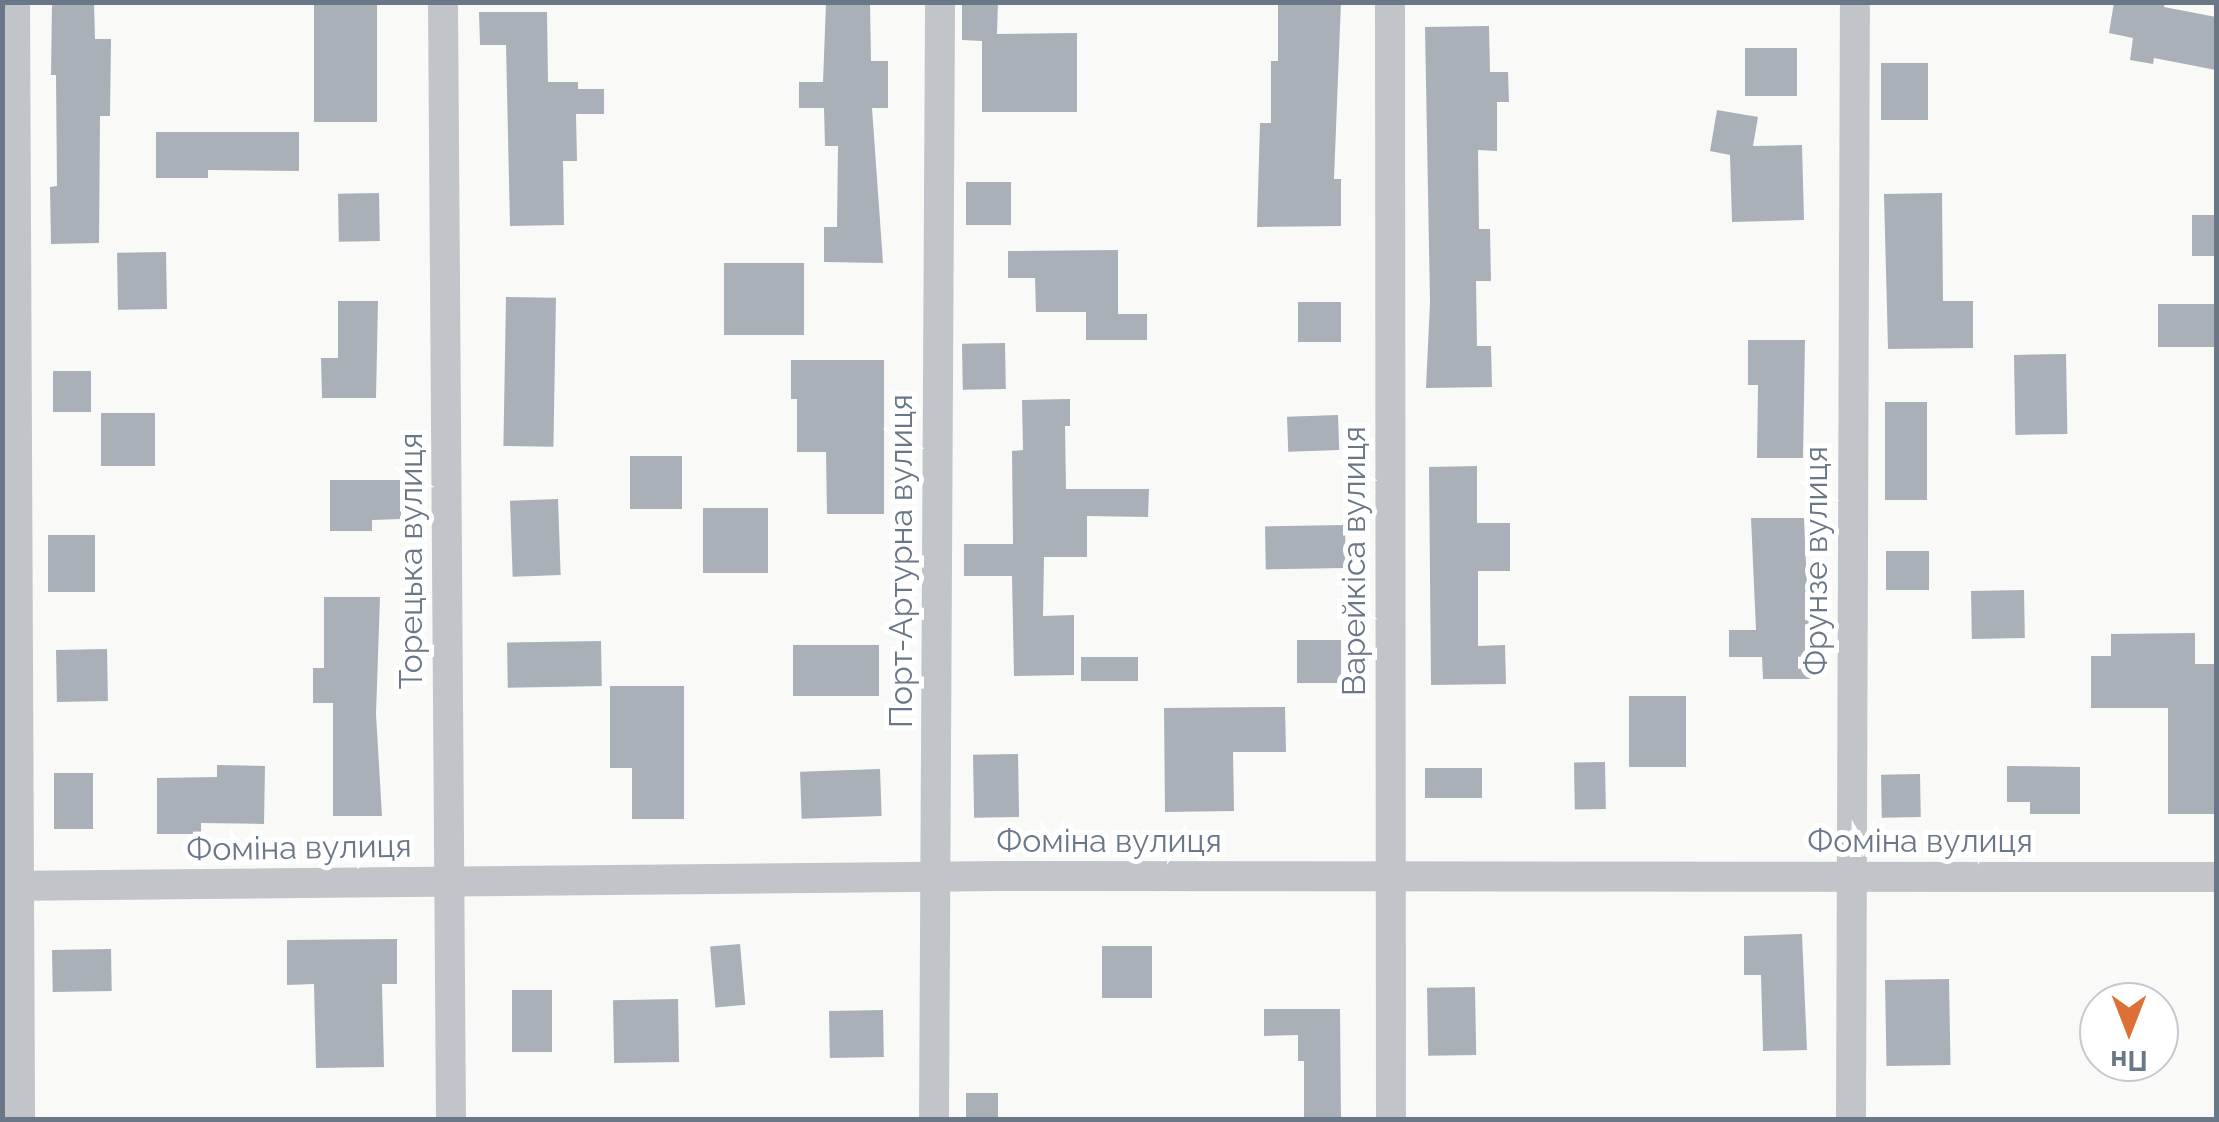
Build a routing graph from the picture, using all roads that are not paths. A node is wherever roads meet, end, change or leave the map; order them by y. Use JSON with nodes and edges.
{"nodes":[{"id":1,"x":15,"y":2,"type":"edge"},
{"id":2,"x":442,"y":2,"type":"edge"},
{"id":3,"x":940,"y":2,"type":"edge"},
{"id":4,"x":1390,"y":2,"type":"edge"},
{"id":5,"x":1855,"y":2,"type":"edge"},
{"id":6,"x":1388,"y":875,"type":"junction"},
{"id":7,"x":1850,"y":876,"type":"junction"},
{"id":8,"x":933,"y":877,"type":"junction"},
{"id":9,"x":2216,"y":877,"type":"edge"},
{"id":10,"x":448,"y":881,"type":"junction"},
{"id":11,"x":11,"y":885,"type":"edge"},
{"id":12,"x":20,"y":1120,"type":"edge"},
{"id":13,"x":450,"y":1120,"type":"edge"},
{"id":14,"x":934,"y":1120,"type":"edge"},
{"id":15,"x":1391,"y":1120,"type":"edge"},
{"id":16,"x":1851,"y":1120,"type":"edge"}],
"edges":[{"from":1,"to":11,"type":"street"},
{"from":2,"to":10,"type":"street","name":"Торецька вулиця"},
{"from":3,"to":8,"type":"street","name":"Порт-Артурна вулиця"},
{"from":4,"to":6,"type":"street","name":"Варейкіса вулиця"},
{"from":5,"to":7,"type":"street","name":"Фрунзе вулиця"},
{"from":6,"to":7,"type":"street","name":"Фоміна вулиця"},
{"from":6,"to":8,"type":"street","name":"Фоміна вулиця"},
{"from":6,"to":15,"type":"street","name":"Варейкіса вулиця"},
{"from":7,"to":9,"type":"street","name":"Фоміна вулиця"},
{"from":7,"to":16,"type":"street","name":"Фрунзе вулиця"},
{"from":8,"to":10,"type":"street","name":"Фоміна вулиця"},
{"from":8,"to":14,"type":"street","name":"Порт-Артурна вулиця"},
{"from":10,"to":11,"type":"street","name":"Фоміна вулиця"},
{"from":10,"to":13,"type":"street","name":"Торецька вулиця"},
{"from":11,"to":12,"type":"street"}]}
